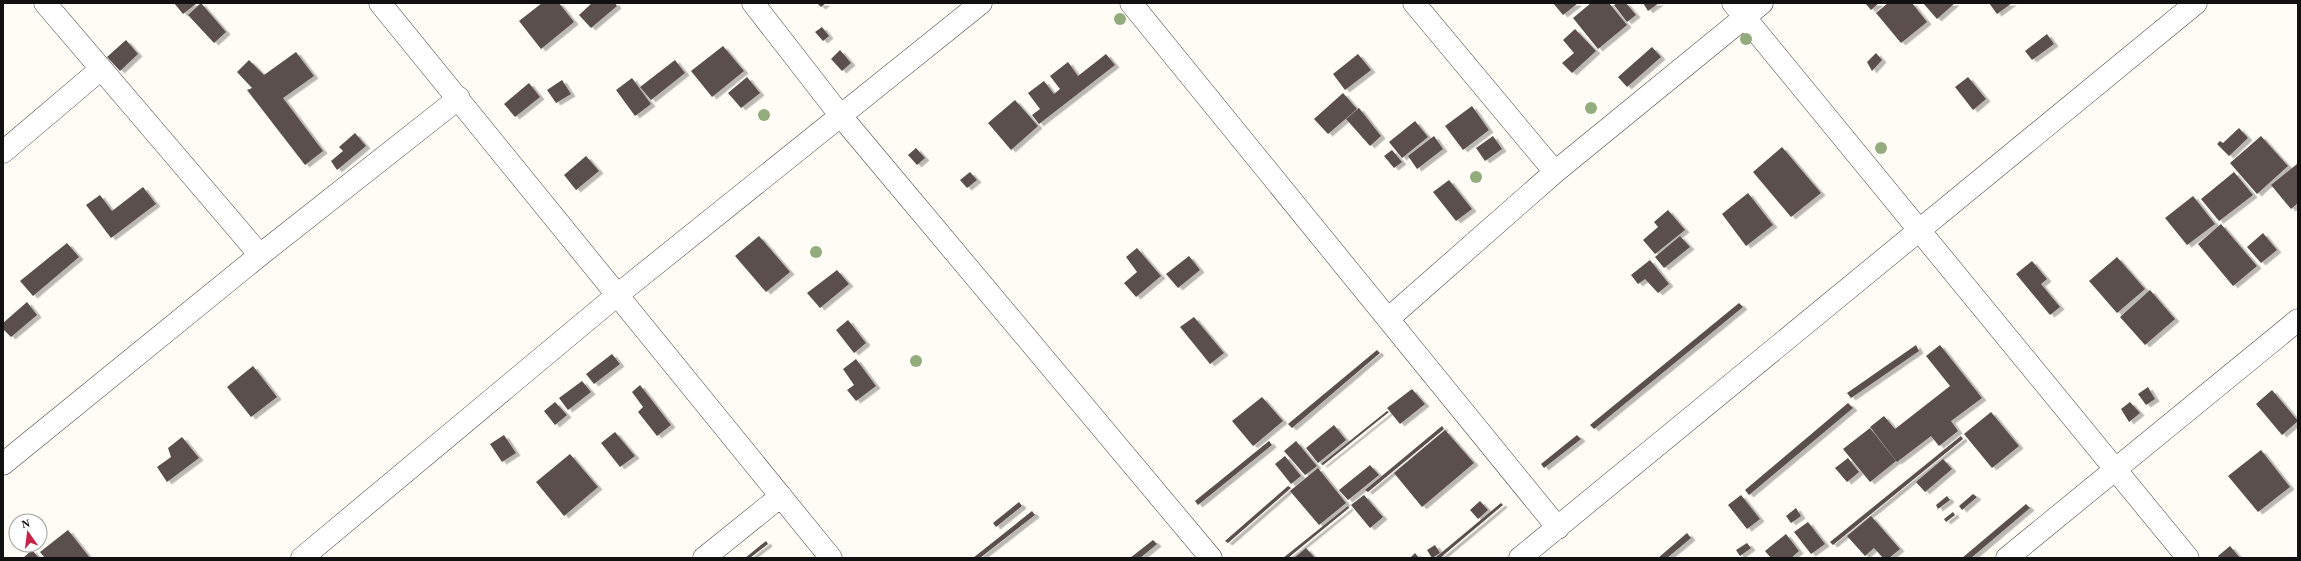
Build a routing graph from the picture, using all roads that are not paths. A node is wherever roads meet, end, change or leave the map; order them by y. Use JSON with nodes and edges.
{"nodes":[{"id":1,"x":44,"y":3,"type":"edge"},
{"id":2,"x":380,"y":3,"type":"edge"},
{"id":3,"x":753,"y":3,"type":"edge"},
{"id":4,"x":981,"y":3,"type":"edge"},
{"id":5,"x":1131,"y":3,"type":"edge"},
{"id":6,"x":1414,"y":3,"type":"edge"},
{"id":7,"x":1762,"y":3,"type":"edge"},
{"id":8,"x":2196,"y":3,"type":"edge"},
{"id":9,"x":1739,"y":10,"type":"edge"},
{"id":10,"x":101,"y":69,"type":"junction"},
{"id":11,"x":459,"y":98,"type":"junction"},
{"id":12,"x":840,"y":115,"type":"junction"},
{"id":13,"x":3,"y":152,"type":"edge"},
{"id":14,"x":1554,"y":172,"type":"junction"},
{"id":15,"x":1920,"y":230,"type":"junction"},
{"id":16,"x":260,"y":256,"type":"junction"},
{"id":17,"x":616,"y":296,"type":"junction"},
{"id":18,"x":1388,"y":319,"type":"junction"},
{"id":19,"x":2298,"y":320,"type":"edge"},
{"id":20,"x":3,"y":464,"type":"edge"},
{"id":21,"x":2116,"y":470,"type":"junction"},
{"id":22,"x":782,"y":496,"type":"junction"},
{"id":23,"x":1558,"y":528,"type":"junction"},
{"id":24,"x":1527,"y":556,"type":"edge"},
{"id":25,"x":302,"y":558,"type":"edge"},
{"id":26,"x":704,"y":558,"type":"edge"},
{"id":27,"x":831,"y":558,"type":"edge"},
{"id":28,"x":1211,"y":558,"type":"edge"},
{"id":29,"x":2007,"y":558,"type":"edge"},
{"id":30,"x":2188,"y":558,"type":"edge"}],
"edges":[{"from":1,"to":10,"type":"street"},
{"from":2,"to":11,"type":"street"},
{"from":3,"to":12,"type":"street"},
{"from":4,"to":12,"type":"street"},
{"from":5,"to":18,"type":"street"},
{"from":6,"to":14,"type":"street"},
{"from":7,"to":9,"type":"street"},
{"from":8,"to":15,"type":"street"},
{"from":9,"to":14,"type":"street"},
{"from":9,"to":15,"type":"street"},
{"from":10,"to":13,"type":"street"},
{"from":10,"to":16,"type":"street"},
{"from":11,"to":16,"type":"street"},
{"from":11,"to":17,"type":"street"},
{"from":12,"to":17,"type":"street"},
{"from":12,"to":28,"type":"street"},
{"from":14,"to":18,"type":"street"},
{"from":15,"to":21,"type":"street"},
{"from":15,"to":23,"type":"street"},
{"from":16,"to":20,"type":"street"},
{"from":17,"to":22,"type":"street"},
{"from":17,"to":25,"type":"street"},
{"from":18,"to":23,"type":"street"},
{"from":19,"to":21,"type":"street"},
{"from":21,"to":29,"type":"street"},
{"from":21,"to":30,"type":"street"},
{"from":22,"to":26,"type":"street"},
{"from":22,"to":27,"type":"street"},
{"from":23,"to":24,"type":"street"}]}
